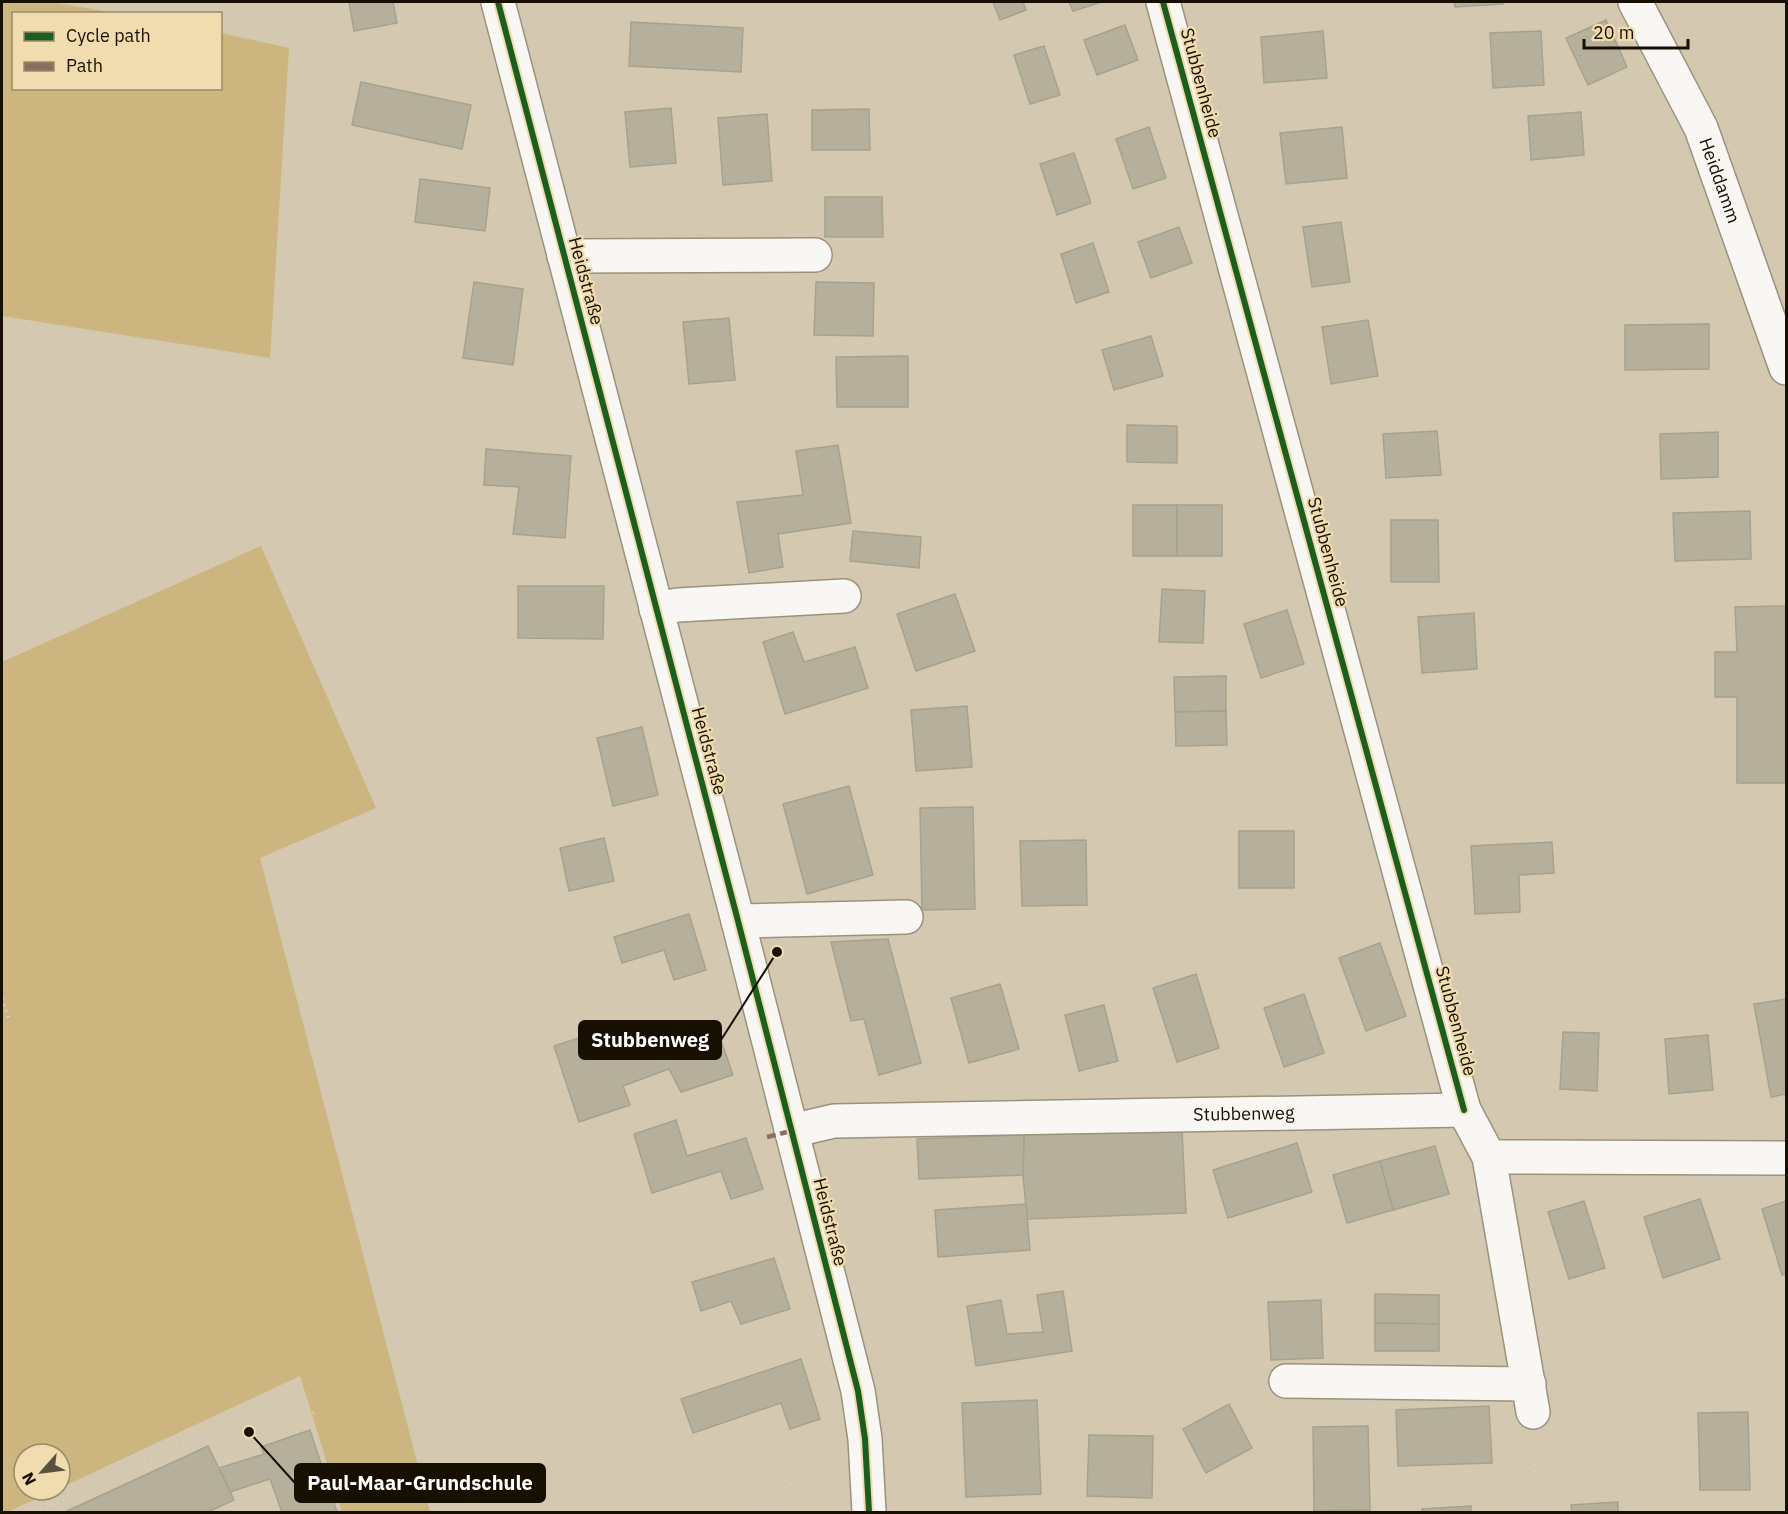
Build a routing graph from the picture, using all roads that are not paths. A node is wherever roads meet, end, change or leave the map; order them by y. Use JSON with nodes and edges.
{"nodes":[{"id":1,"x":498,"y":2,"type":"edge"},
{"id":2,"x":1163,"y":2,"type":"edge"},
{"id":3,"x":1635,"y":2,"type":"edge"},
{"id":4,"x":815,"y":255,"type":"dead end"},
{"id":5,"x":564,"y":256,"type":"junction"},
{"id":6,"x":1786,"y":368,"type":"edge"},
{"id":7,"x":844,"y":596,"type":"dead end"},
{"id":8,"x":656,"y":609,"type":"junction"},
{"id":9,"x":906,"y":917,"type":"dead end"},
{"id":10,"x":738,"y":921,"type":"junction"},
{"id":11,"x":1464,"y":1110,"type":"junction"},
{"id":12,"x":791,"y":1131,"type":"junction"},
{"id":13,"x":1489,"y":1157,"type":"junction"},
{"id":14,"x":1786,"y":1158,"type":"edge"},
{"id":15,"x":1286,"y":1381,"type":"dead end"},
{"id":16,"x":869,"y":1512,"type":"edge"}],
"edges":[{"from":1,"to":5,"type":"street","name":"Heidstraße"},
{"from":2,"to":11,"type":"street","name":"Stubbenheide"},
{"from":3,"to":6,"type":"street","name":"Heiddamm"},
{"from":4,"to":5,"type":"street"},
{"from":5,"to":8,"type":"street","name":"Heidstraße"},
{"from":7,"to":8,"type":"street"},
{"from":8,"to":10,"type":"street","name":"Heidstraße"},
{"from":9,"to":10,"type":"street"},
{"from":10,"to":12,"type":"street","name":"Heidstraße"},
{"from":11,"to":12,"type":"street","name":"Stubbenweg"},
{"from":11,"to":13,"type":"street"},
{"from":12,"to":16,"type":"street","name":"Heidstraße"},
{"from":13,"to":14,"type":"street"},
{"from":13,"to":15,"type":"street"}]}
